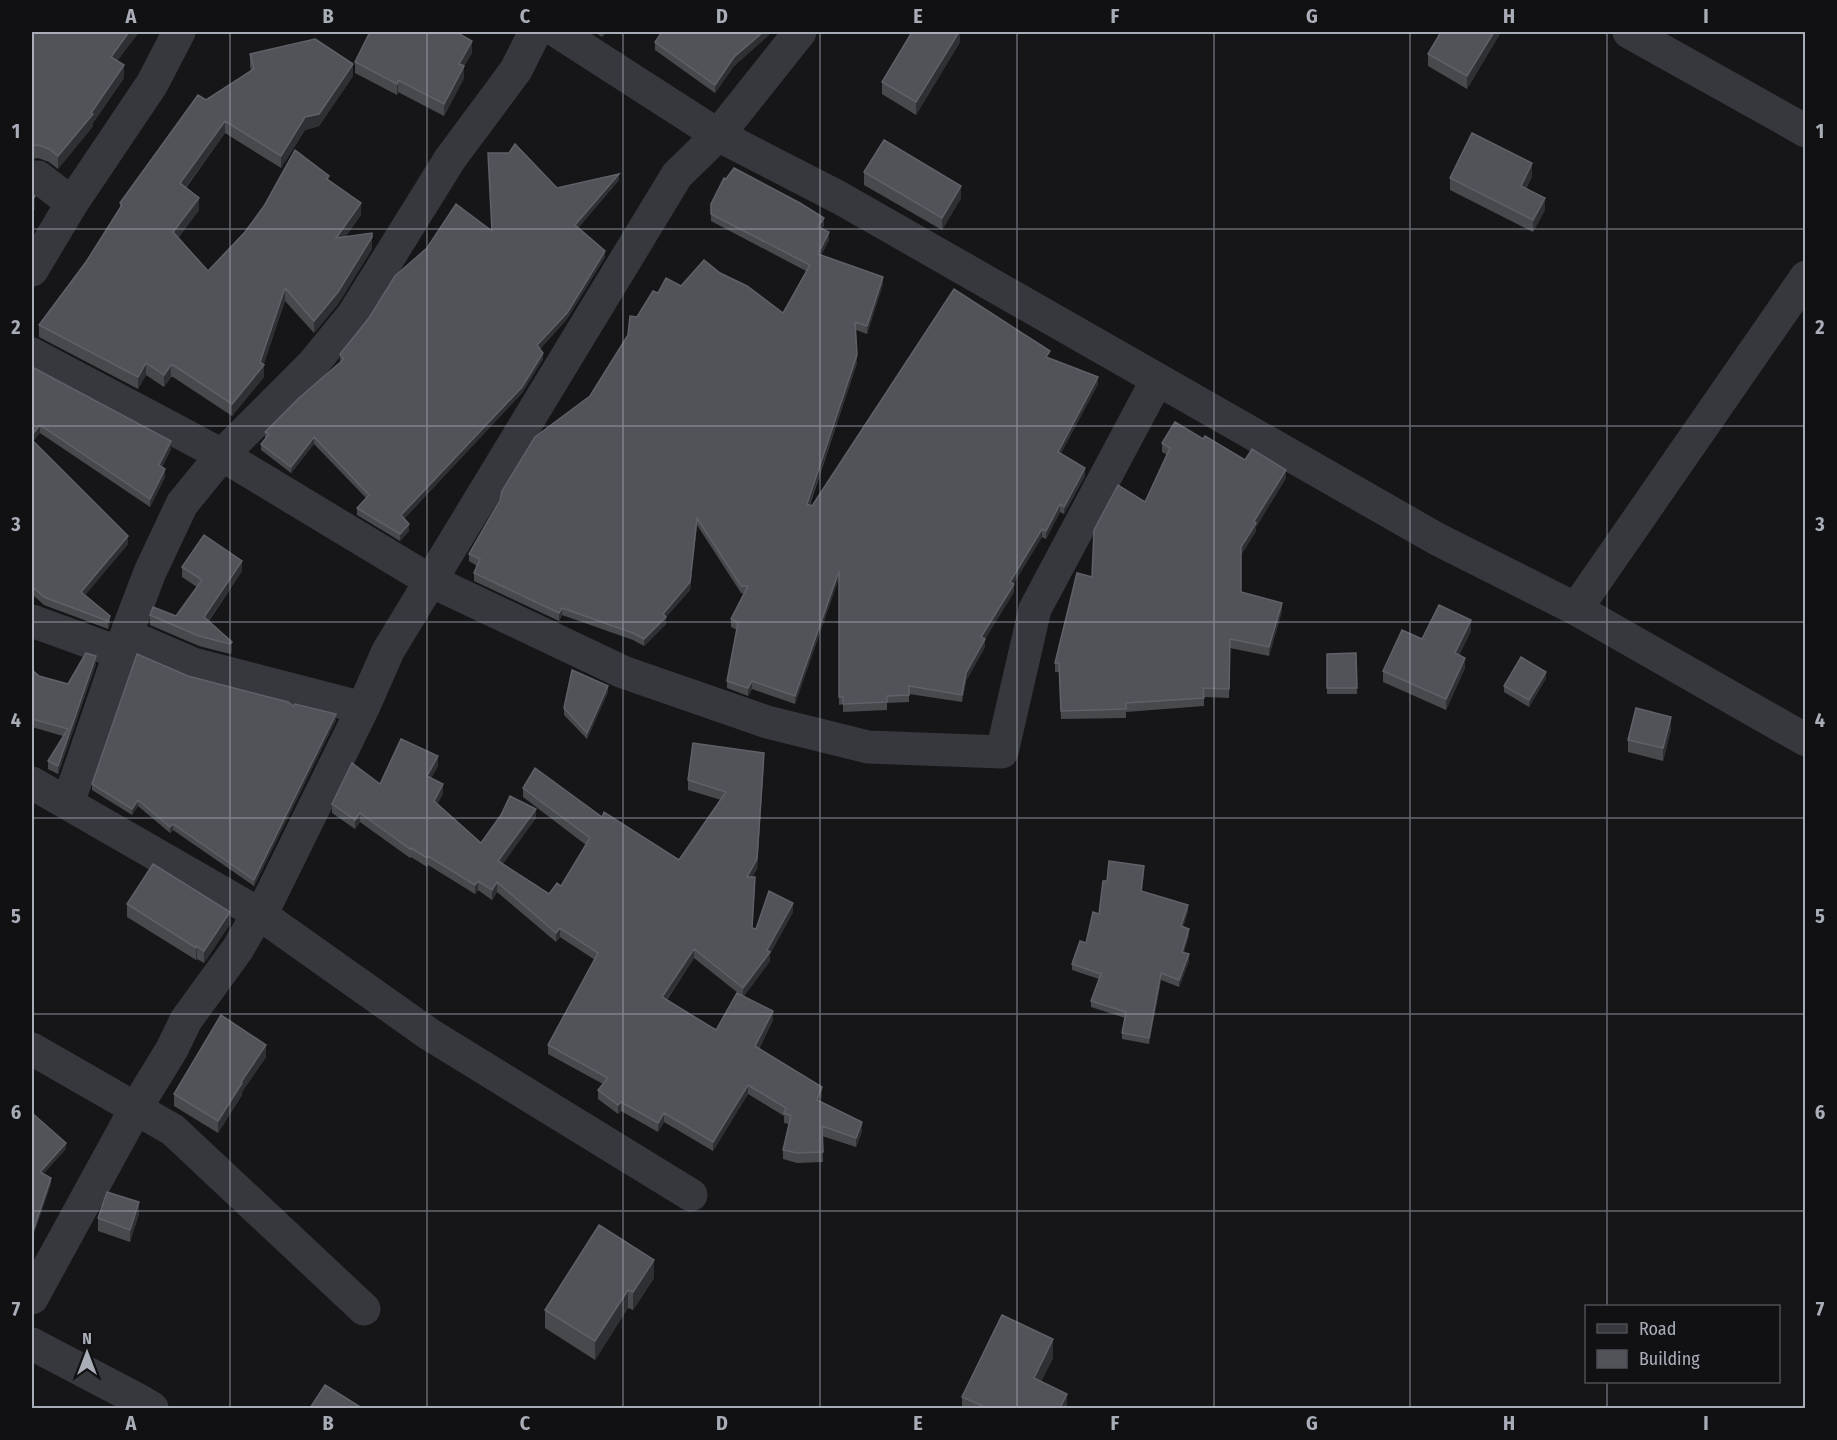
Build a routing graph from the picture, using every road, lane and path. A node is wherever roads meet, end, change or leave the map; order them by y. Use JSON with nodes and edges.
{"nodes":[{"id":1,"x":179,"y":32,"type":"edge"},
{"id":2,"x":535,"y":32,"type":"edge"},
{"id":3,"x":558,"y":32,"type":"edge"},
{"id":4,"x":800,"y":32,"type":"edge"},
{"id":5,"x":1629,"y":32,"type":"edge"},
{"id":6,"x":1806,"y":131,"type":"edge"},
{"id":7,"x":718,"y":135,"type":"junction"},
{"id":8,"x":34,"y":173,"type":"edge"},
{"id":9,"x":72,"y":203,"type":"junction"},
{"id":10,"x":32,"y":270,"type":"edge"},
{"id":11,"x":1806,"y":277,"type":"edge"},
{"id":12,"x":32,"y":354,"type":"edge"},
{"id":13,"x":1157,"y":380,"type":"junction"},
{"id":14,"x":222,"y":455,"type":"junction"},
{"id":15,"x":429,"y":580,"type":"junction"},
{"id":16,"x":1576,"y":609,"type":"junction"},
{"id":17,"x":32,"y":621,"type":"edge"},
{"id":18,"x":123,"y":644,"type":"junction"},
{"id":19,"x":363,"y":708,"type":"junction"},
{"id":20,"x":1806,"y":740,"type":"edge"},
{"id":21,"x":32,"y":783,"type":"edge"},
{"id":22,"x":68,"y":803,"type":"junction"},
{"id":23,"x":261,"y":915,"type":"junction"},
{"id":24,"x":32,"y":1049,"type":"edge"},
{"id":25,"x":136,"y":1108,"type":"junction"},
{"id":26,"x":691,"y":1195,"type":"dead end"},
{"id":27,"x":32,"y":1298,"type":"edge"},
{"id":28,"x":364,"y":1309,"type":"dead end"},
{"id":29,"x":32,"y":1344,"type":"edge"},
{"id":30,"x":152,"y":1408,"type":"edge"}],
"edges":[{"from":1,"to":9,"type":"street"},
{"from":2,"to":14,"type":"street"},
{"from":3,"to":7,"type":"street"},
{"from":4,"to":7,"type":"street"},
{"from":5,"to":6,"type":"street"},
{"from":7,"to":13,"type":"street"},
{"from":7,"to":15,"type":"street"},
{"from":8,"to":9,"type":"street"},
{"from":9,"to":10,"type":"street"},
{"from":11,"to":16,"type":"street"},
{"from":12,"to":14,"type":"street"},
{"from":13,"to":15,"type":"street"},
{"from":13,"to":16,"type":"street"},
{"from":14,"to":15,"type":"street"},
{"from":14,"to":18,"type":"street"},
{"from":15,"to":19,"type":"street"},
{"from":16,"to":20,"type":"street"},
{"from":17,"to":18,"type":"street"},
{"from":18,"to":19,"type":"street"},
{"from":18,"to":22,"type":"street"},
{"from":19,"to":23,"type":"street"},
{"from":21,"to":22,"type":"street"},
{"from":22,"to":23,"type":"street"},
{"from":23,"to":25,"type":"street"},
{"from":23,"to":26,"type":"street"},
{"from":24,"to":25,"type":"street"},
{"from":25,"to":27,"type":"street"},
{"from":25,"to":28,"type":"street"},
{"from":29,"to":30,"type":"street"}]}
